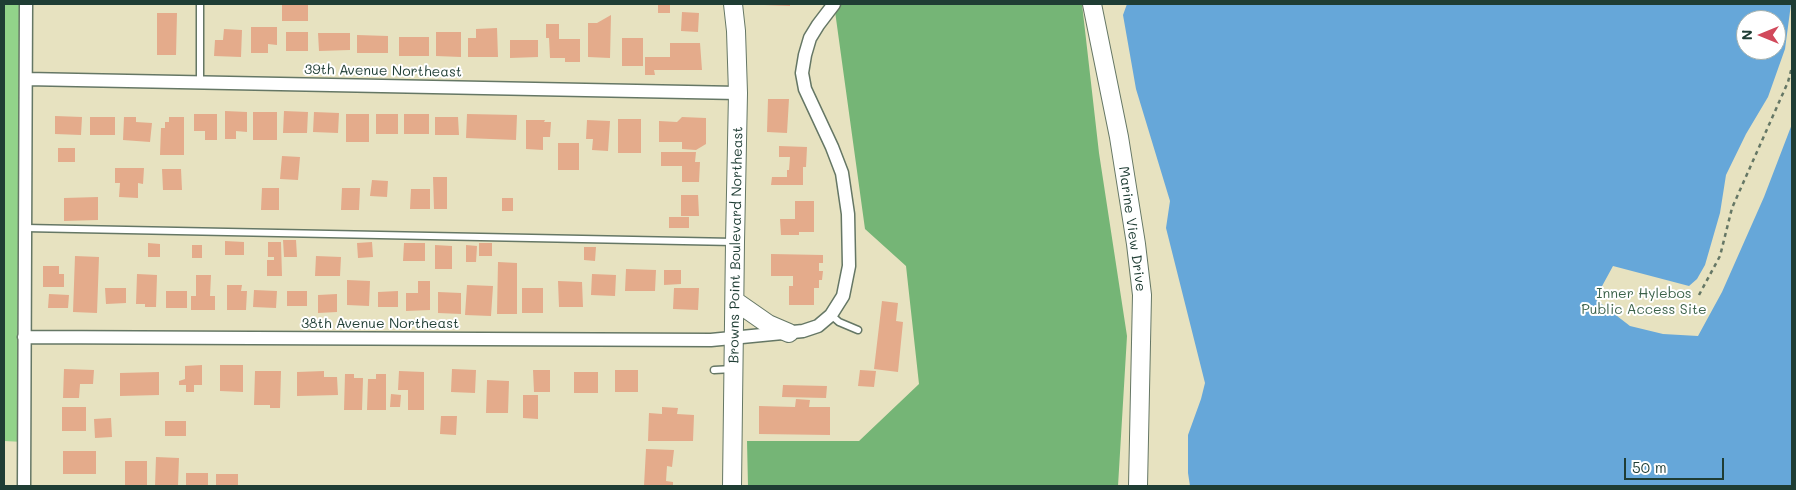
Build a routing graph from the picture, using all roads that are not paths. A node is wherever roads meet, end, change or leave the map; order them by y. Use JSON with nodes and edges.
{"nodes":[{"id":1,"x":26,"y":4,"type":"edge"},
{"id":2,"x":200,"y":4,"type":"edge"},
{"id":3,"x":733,"y":4,"type":"edge"},
{"id":4,"x":834,"y":4,"type":"edge"},
{"id":5,"x":1092,"y":4,"type":"edge"},
{"id":6,"x":26,"y":79,"type":"junction"},
{"id":7,"x":200,"y":82,"type":"junction"},
{"id":8,"x":738,"y":93,"type":"junction"},
{"id":9,"x":25,"y":228,"type":"junction"},
{"id":10,"x":735,"y":242,"type":"junction"},
{"id":11,"x":735,"y":301,"type":"junction"},
{"id":12,"x":831,"y":315,"type":"junction"},
{"id":13,"x":858,"y":330,"type":"dead end"},
{"id":14,"x":789,"y":333,"type":"junction"},
{"id":15,"x":24,"y":337,"type":"junction"},
{"id":16,"x":735,"y":338,"type":"junction"},
{"id":17,"x":735,"y":369,"type":"junction"},
{"id":18,"x":714,"y":370,"type":"dead end"},
{"id":19,"x":24,"y":486,"type":"edge"},
{"id":20,"x":732,"y":486,"type":"edge"},
{"id":21,"x":1138,"y":486,"type":"edge"}],
"edges":[{"from":1,"to":6,"type":"street"},
{"from":2,"to":7,"type":"lane"},
{"from":3,"to":8,"type":"street","name":"Browns Point Boulevard Northeast"},
{"from":4,"to":12,"type":"street"},
{"from":5,"to":21,"type":"street","name":"Marine View Drive"},
{"from":6,"to":7,"type":"street","name":"39th Avenue Northeast"},
{"from":6,"to":9,"type":"street"},
{"from":7,"to":8,"type":"street","name":"39th Avenue Northeast"},
{"from":8,"to":10,"type":"street","name":"Browns Point Boulevard Northeast"},
{"from":9,"to":10,"type":"lane"},
{"from":9,"to":15,"type":"street"},
{"from":10,"to":11,"type":"street","name":"Browns Point Boulevard Northeast"},
{"from":11,"to":14,"type":"street"},
{"from":11,"to":16,"type":"street","name":"Browns Point Boulevard Northeast"},
{"from":12,"to":13,"type":"lane"},
{"from":12,"to":14,"type":"street","name":"38th Avenue Northeast"},
{"from":14,"to":16,"type":"street","name":"38th Avenue Northeast"},
{"from":15,"to":16,"type":"street","name":"38th Avenue Northeast"},
{"from":15,"to":19,"type":"street"},
{"from":16,"to":17,"type":"street","name":"Browns Point Boulevard Northeast"},
{"from":17,"to":18,"type":"lane"},
{"from":17,"to":20,"type":"street","name":"Browns Point Boulevard Northeast"}]}
